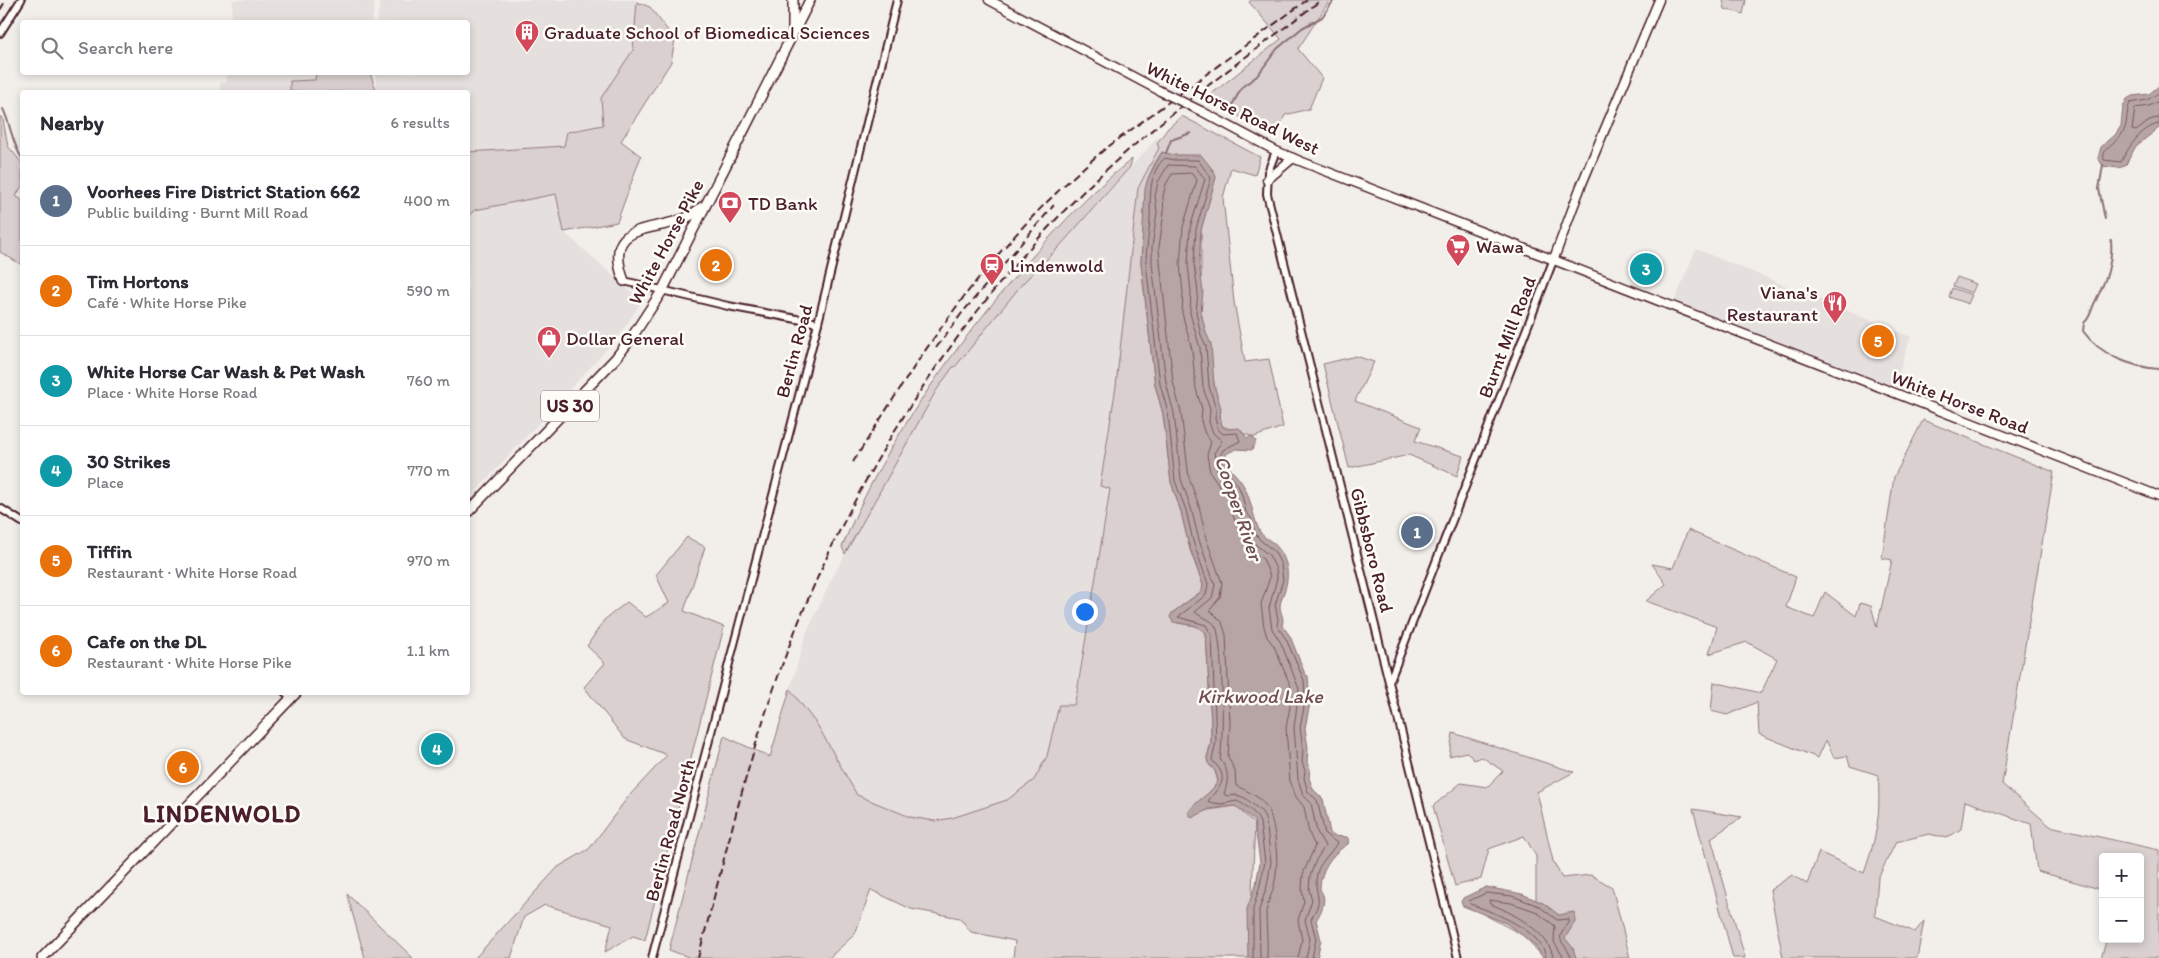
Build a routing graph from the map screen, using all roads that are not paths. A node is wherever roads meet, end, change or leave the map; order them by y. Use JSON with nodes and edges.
{"nodes":[{"id":1,"x":21,"y":0,"type":"edge"},
{"id":2,"x":794,"y":0,"type":"edge"},
{"id":3,"x":810,"y":0,"type":"edge"},
{"id":4,"x":897,"y":0,"type":"edge"},
{"id":5,"x":989,"y":0,"type":"edge"},
{"id":6,"x":1659,"y":0,"type":"edge"},
{"id":7,"x":793,"y":32,"type":"junction"},
{"id":8,"x":0,"y":33,"type":"edge"},
{"id":9,"x":1276,"y":151,"type":"junction"},
{"id":10,"x":1293,"y":158,"type":"junction"},
{"id":11,"x":1266,"y":180,"type":"junction"},
{"id":12,"x":706,"y":203,"type":"junction"},
{"id":13,"x":1553,"y":261,"type":"junction"},
{"id":14,"x":624,"y":281,"type":"joint"},
{"id":15,"x":662,"y":291,"type":"junction"},
{"id":16,"x":818,"y":323,"type":"junction"},
{"id":17,"x":2159,"y":496,"type":"edge"},
{"id":18,"x":0,"y":508,"type":"edge"},
{"id":19,"x":470,"y":510,"type":"edge"},
{"id":20,"x":20,"y":521,"type":"edge"},
{"id":21,"x":1390,"y":681,"type":"junction"},
{"id":22,"x":291,"y":695,"type":"edge"},
{"id":23,"x":717,"y":709,"type":"joint"},
{"id":24,"x":42,"y":958,"type":"edge"},
{"id":25,"x":652,"y":958,"type":"edge"},
{"id":26,"x":1458,"y":958,"type":"edge"}],
"edges":[{"from":1,"to":8,"type":"street"},
{"from":2,"to":7,"type":"highway"},
{"from":3,"to":7,"type":"highway","name":"White Horse Pike","number":"US 30"},
{"from":4,"to":16,"type":"street","name":"Berlin Road"},
{"from":5,"to":9,"type":"main road","name":"White Horse Road West","bridge":true},
{"from":6,"to":13,"type":"main road","name":"Burnt Mill Road"},
{"from":7,"to":12,"type":"highway","name":"White Horse Pike","number":"US 30"},
{"from":9,"to":10,"type":"main road","name":"White Horse Road West"},
{"from":9,"to":11,"type":"street","name":"Gibbsboro Road"},
{"from":10,"to":11,"type":"main road"},
{"from":10,"to":13,"type":"main road","name":"White Horse Road West"},
{"from":11,"to":21,"type":"street","name":"Gibbsboro Road"},
{"from":12,"to":14,"type":"highway"},
{"from":12,"to":15,"type":"highway","name":"White Horse Pike","number":"US 30"},
{"from":13,"to":17,"type":"main road","name":"White Horse Road"},
{"from":13,"to":21,"type":"street","name":"Burnt Mill Road"},
{"from":14,"to":15,"type":"street"},
{"from":15,"to":16,"type":"street"},
{"from":15,"to":19,"type":"highway","name":"White Horse Pike","number":"US 30"},
{"from":16,"to":23,"type":"street","name":"Berlin Road"},
{"from":18,"to":20,"type":"street"},
{"from":21,"to":26,"type":"street","name":"Gibbsboro Road"},
{"from":22,"to":24,"type":"highway"},
{"from":23,"to":25,"type":"street","name":"Berlin Road North"}]}
